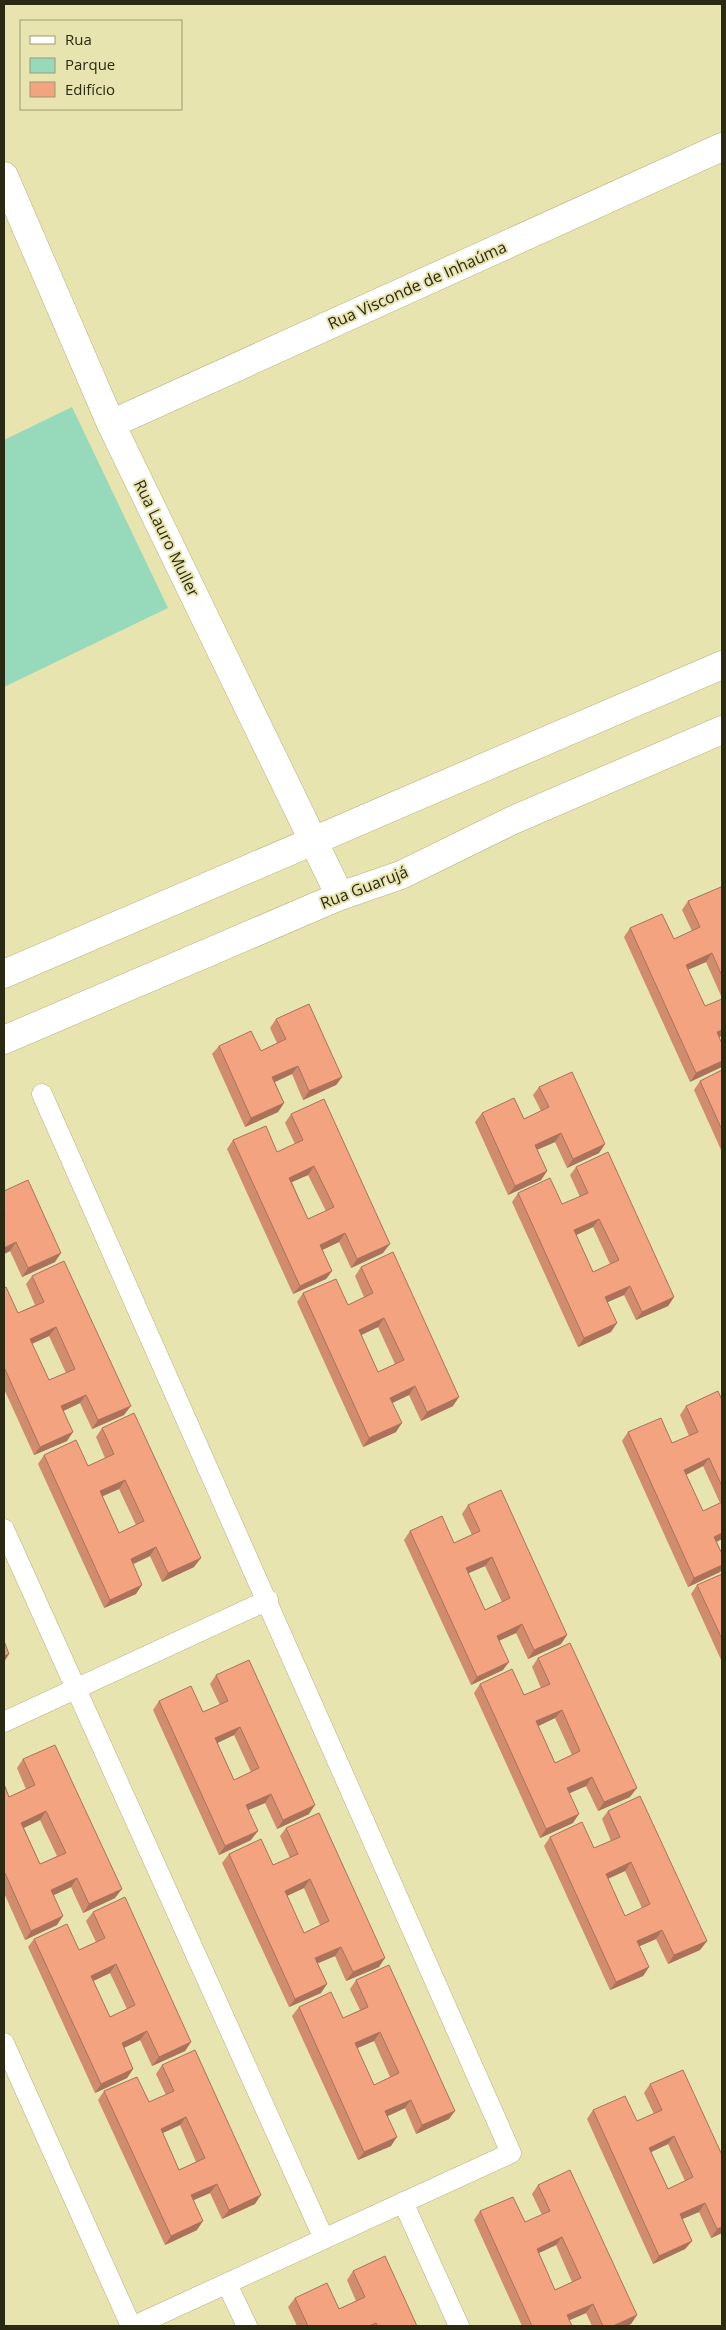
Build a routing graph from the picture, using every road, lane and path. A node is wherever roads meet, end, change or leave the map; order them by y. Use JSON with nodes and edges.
{"nodes":[{"id":1,"x":722,"y":147,"type":"edge"},
{"id":2,"x":4,"y":176,"type":"edge"},
{"id":3,"x":111,"y":424,"type":"junction"},
{"id":4,"x":722,"y":665,"type":"edge"},
{"id":5,"x":722,"y":730,"type":"edge"},
{"id":6,"x":313,"y":839,"type":"junction"},
{"id":7,"x":340,"y":896,"type":"junction"},
{"id":8,"x":4,"y":974,"type":"edge"},
{"id":9,"x":4,"y":1040,"type":"edge"},
{"id":10,"x":42,"y":1094,"type":"dead end"},
{"id":11,"x":4,"y":1528,"type":"edge"},
{"id":12,"x":268,"y":1600,"type":"junction"},
{"id":13,"x":77,"y":1688,"type":"junction"},
{"id":14,"x":4,"y":1722,"type":"edge"},
{"id":15,"x":4,"y":2043,"type":"edge"},
{"id":16,"x":404,"y":2202,"type":"junction"},
{"id":17,"x":324,"y":2238,"type":"junction"},
{"id":18,"x":227,"y":2284,"type":"junction"},
{"id":19,"x":132,"y":2326,"type":"edge"},
{"id":20,"x":247,"y":2326,"type":"edge"},
{"id":21,"x":459,"y":2326,"type":"edge"}],
"edges":[{"from":1,"to":3,"type":"street","name":"Rua Visconde de Inhaúma"},
{"from":2,"to":3,"type":"street","name":"Rua Lauro Muller"},
{"from":3,"to":6,"type":"street","name":"Rua Lauro Muller"},
{"from":4,"to":6,"type":"street"},
{"from":5,"to":7,"type":"street","name":"Rua Guarujá"},
{"from":6,"to":7,"type":"street","name":"Rua Lauro Muller"},
{"from":6,"to":8,"type":"street"},
{"from":7,"to":9,"type":"street","name":"Rua Guarujá"},
{"from":10,"to":12,"type":"lane"},
{"from":11,"to":13,"type":"lane"},
{"from":12,"to":13,"type":"lane"},
{"from":12,"to":16,"type":"lane"},
{"from":13,"to":14,"type":"lane"},
{"from":13,"to":17,"type":"lane"},
{"from":15,"to":19,"type":"lane"},
{"from":16,"to":17,"type":"lane"},
{"from":16,"to":21,"type":"lane"},
{"from":17,"to":18,"type":"lane"},
{"from":18,"to":19,"type":"lane"},
{"from":18,"to":20,"type":"lane"}]}
